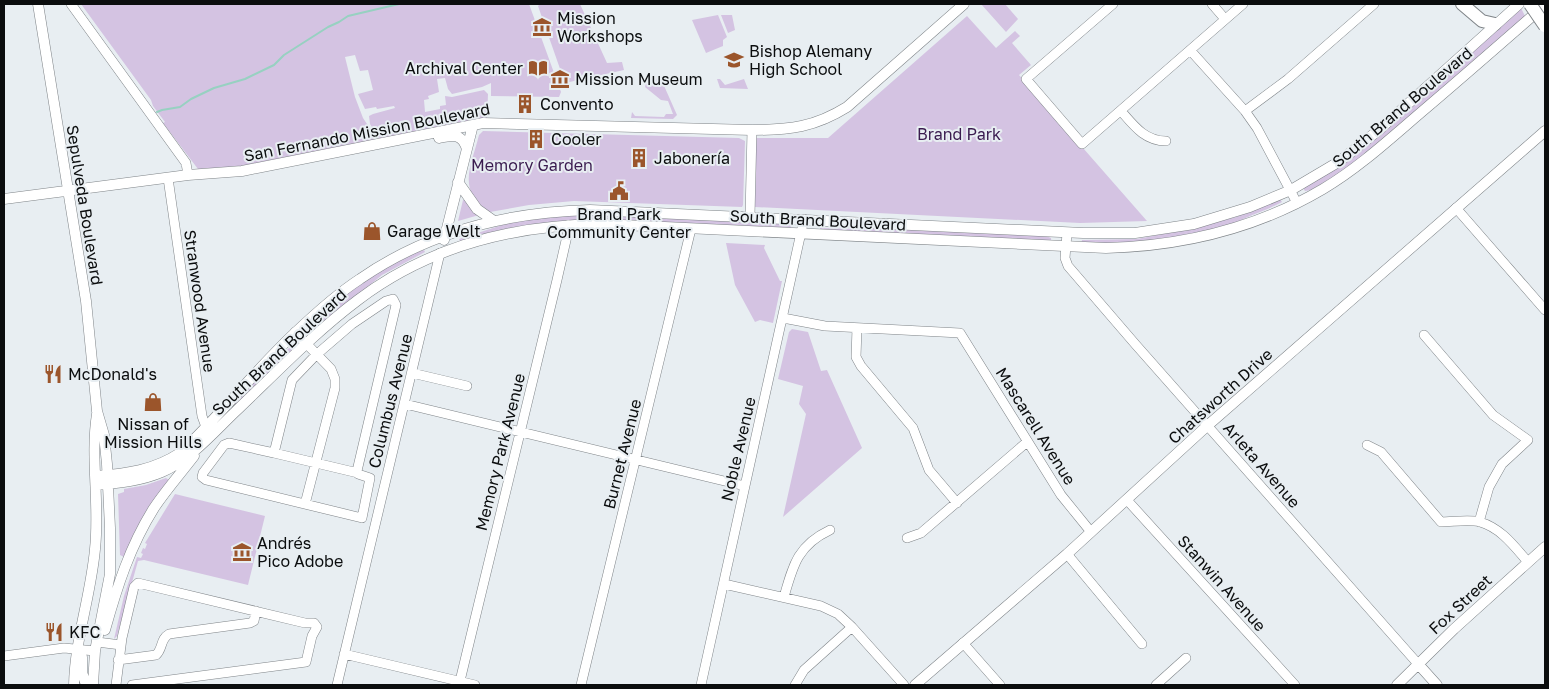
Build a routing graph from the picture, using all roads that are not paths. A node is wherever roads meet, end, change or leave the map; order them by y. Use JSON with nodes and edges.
{"nodes":[{"id":1,"x":38,"y":4,"type":"edge"},
{"id":2,"x":71,"y":4,"type":"edge"},
{"id":3,"x":964,"y":4,"type":"edge"},
{"id":4,"x":1113,"y":4,"type":"edge"},
{"id":5,"x":1212,"y":4,"type":"edge"},
{"id":6,"x":1242,"y":4,"type":"edge"},
{"id":7,"x":1374,"y":4,"type":"edge"},
{"id":8,"x":1462,"y":4,"type":"edge"},
{"id":9,"x":1519,"y":4,"type":"edge"},
{"id":10,"x":1530,"y":4,"type":"edge"},
{"id":11,"x":1545,"y":5,"type":"edge"},
{"id":12,"x":1225,"y":19,"type":"junction"},
{"id":13,"x":1495,"y":24,"type":"junction"},
{"id":14,"x":1545,"y":26,"type":"edge"},
{"id":15,"x":1190,"y":50,"type":"junction"},
{"id":16,"x":1121,"y":111,"type":"junction"},
{"id":17,"x":1245,"y":111,"type":"junction"},
{"id":18,"x":473,"y":125,"type":"junction"},
{"id":19,"x":752,"y":130,"type":"junction"},
{"id":20,"x":1545,"y":131,"type":"edge"},
{"id":21,"x":406,"y":138,"type":"junction"},
{"id":22,"x":1166,"y":141,"type":"dead end"},
{"id":23,"x":466,"y":149,"type":"junction"},
{"id":24,"x":188,"y":175,"type":"junction"},
{"id":25,"x":168,"y":178,"type":"junction"},
{"id":26,"x":458,"y":182,"type":"junction"},
{"id":27,"x":68,"y":190,"type":"junction"},
{"id":28,"x":1290,"y":190,"type":"junction"},
{"id":29,"x":4,"y":199,"type":"edge"},
{"id":30,"x":1297,"y":203,"type":"junction"},
{"id":31,"x":1456,"y":208,"type":"junction"},
{"id":32,"x":750,"y":216,"type":"junction"},
{"id":33,"x":804,"y":219,"type":"junction"},
{"id":34,"x":494,"y":221,"type":"junction"},
{"id":35,"x":568,"y":225,"type":"junction"},
{"id":36,"x":691,"y":229,"type":"junction"},
{"id":37,"x":1067,"y":232,"type":"junction"},
{"id":38,"x":802,"y":234,"type":"junction"},
{"id":39,"x":444,"y":236,"type":"junction"},
{"id":40,"x":1066,"y":246,"type":"junction"},
{"id":41,"x":440,"y":253,"type":"junction"},
{"id":42,"x":1545,"y":310,"type":"edge"},
{"id":43,"x":783,"y":318,"type":"junction"},
{"id":44,"x":858,"y":328,"type":"junction"},
{"id":45,"x":295,"y":332,"type":"junction"},
{"id":46,"x":1424,"y":335,"type":"dead end"},
{"id":47,"x":306,"y":344,"type":"junction"},
{"id":48,"x":316,"y":355,"type":"junction"},
{"id":49,"x":412,"y":373,"type":"junction"},
{"id":50,"x":467,"y":386,"type":"dead end"},
{"id":51,"x":405,"y":404,"type":"junction"},
{"id":52,"x":97,"y":411,"type":"junction"},
{"id":53,"x":1207,"y":426,"type":"junction"},
{"id":54,"x":206,"y":427,"type":"junction"},
{"id":55,"x":519,"y":433,"type":"junction"},
{"id":56,"x":207,"y":439,"type":"junction"},
{"id":57,"x":1027,"y":442,"type":"junction"},
{"id":58,"x":1367,"y":445,"type":"dead end"},
{"id":59,"x":274,"y":453,"type":"junction"},
{"id":60,"x":636,"y":460,"type":"junction"},
{"id":61,"x":316,"y":464,"type":"junction"},
{"id":62,"x":358,"y":473,"type":"junction"},
{"id":63,"x":108,"y":479,"type":"junction"},
{"id":64,"x":96,"y":480,"type":"junction"},
{"id":65,"x":745,"y":486,"type":"junction"},
{"id":66,"x":1127,"y":500,"type":"junction"},
{"id":67,"x":957,"y":503,"type":"junction"},
{"id":68,"x":305,"y":504,"type":"junction"},
{"id":69,"x":1479,"y":522,"type":"junction"},
{"id":70,"x":830,"y":530,"type":"dead end"},
{"id":71,"x":1091,"y":532,"type":"junction"},
{"id":72,"x":907,"y":538,"type":"dead end"},
{"id":73,"x":1545,"y":547,"type":"edge"},
{"id":74,"x":1067,"y":554,"type":"junction"},
{"id":75,"x":1528,"y":562,"type":"junction"},
{"id":76,"x":724,"y":584,"type":"junction"},
{"id":77,"x":784,"y":597,"type":"junction"},
{"id":78,"x":256,"y":611,"type":"junction"},
{"id":79,"x":852,"y":627,"type":"junction"},
{"id":80,"x":963,"y":643,"type":"junction"},
{"id":81,"x":1142,"y":644,"type":"dead end"},
{"id":82,"x":121,"y":645,"type":"junction"},
{"id":83,"x":96,"y":646,"type":"junction"},
{"id":84,"x":77,"y":650,"type":"junction"},
{"id":85,"x":344,"y":654,"type":"junction"},
{"id":86,"x":4,"y":656,"type":"edge"},
{"id":87,"x":1186,"y":658,"type":"dead end"},
{"id":88,"x":118,"y":660,"type":"junction"},
{"id":89,"x":1419,"y":665,"type":"junction"},
{"id":90,"x":459,"y":683,"type":"edge"},
{"id":91,"x":795,"y":684,"type":"edge"},
{"id":92,"x":74,"y":685,"type":"edge"},
{"id":93,"x":86,"y":685,"type":"edge"},
{"id":94,"x":93,"y":685,"type":"edge"},
{"id":95,"x":116,"y":685,"type":"edge"},
{"id":96,"x":132,"y":685,"type":"edge"},
{"id":97,"x":336,"y":685,"type":"edge"},
{"id":98,"x":475,"y":685,"type":"edge"},
{"id":99,"x":581,"y":685,"type":"edge"},
{"id":100,"x":701,"y":685,"type":"edge"},
{"id":101,"x":904,"y":685,"type":"edge"},
{"id":102,"x":915,"y":685,"type":"edge"},
{"id":103,"x":1000,"y":685,"type":"edge"},
{"id":104,"x":1156,"y":685,"type":"edge"},
{"id":105,"x":1295,"y":685,"type":"edge"},
{"id":106,"x":1397,"y":685,"type":"edge"},
{"id":107,"x":1437,"y":685,"type":"edge"}],
"edges":[{"from":1,"to":27,"type":"main road","name":"Sepulveda Boulevard"},
{"from":2,"to":24,"type":"street"},
{"from":3,"to":19,"type":"main road","name":"San Fernando Mission Boulevard"},
{"from":4,"to":16,"type":"street"},
{"from":5,"to":12,"type":"street"},
{"from":6,"to":12,"type":"street"},
{"from":7,"to":17,"type":"street"},
{"from":8,"to":13,"type":"highway"},
{"from":9,"to":13,"type":"main road","name":"South Brand Boulevard"},
{"from":10,"to":14,"type":"highway","bridge":true},
{"from":11,"to":30,"type":"main road","name":"South Brand Boulevard"},
{"from":12,"to":15,"type":"street"},
{"from":13,"to":28,"type":"main road","name":"South Brand Boulevard"},
{"from":15,"to":16,"type":"street"},
{"from":15,"to":17,"type":"street"},
{"from":16,"to":22,"type":"street"},
{"from":17,"to":28,"type":"street"},
{"from":18,"to":19,"type":"main road","name":"San Fernando Mission Boulevard"},
{"from":18,"to":21,"type":"main road","name":"San Fernando Mission Boulevard"},
{"from":18,"to":23,"type":"main road","name":"Columbus Avenue"},
{"from":19,"to":32,"type":"street"},
{"from":20,"to":31,"type":"main road","name":"Chatsworth Drive"},
{"from":21,"to":23,"type":"main road"},
{"from":21,"to":24,"type":"main road","name":"San Fernando Mission Boulevard"},
{"from":23,"to":26,"type":"main road","name":"Columbus Avenue"},
{"from":24,"to":25,"type":"main road","name":"San Fernando Mission Boulevard"},
{"from":25,"to":27,"type":"main road","name":"San Fernando Mission Boulevard"},
{"from":25,"to":54,"type":"street","name":"Stranwood Avenue"},
{"from":26,"to":34,"type":"main road"},
{"from":26,"to":39,"type":"main road","name":"Columbus Avenue"},
{"from":27,"to":29,"type":"main road","name":"San Fernando Mission Boulevard"},
{"from":27,"to":52,"type":"main road","name":"Sepulveda Boulevard"},
{"from":28,"to":30,"type":"street"},
{"from":28,"to":37,"type":"main road","name":"South Brand Boulevard"},
{"from":30,"to":40,"type":"main road","name":"South Brand Boulevard"},
{"from":31,"to":42,"type":"street"},
{"from":31,"to":53,"type":"main road","name":"Chatsworth Drive"},
{"from":32,"to":33,"type":"main road","name":"South Brand Boulevard"},
{"from":32,"to":34,"type":"main road","name":"South Brand Boulevard"},
{"from":33,"to":37,"type":"main road","name":"South Brand Boulevard"},
{"from":33,"to":38,"type":"street","name":"Noble Avenue"},
{"from":34,"to":39,"type":"main road","name":"South Brand Boulevard"},
{"from":35,"to":36,"type":"main road","name":"South Brand Boulevard"},
{"from":35,"to":41,"type":"main road","name":"South Brand Boulevard"},
{"from":35,"to":55,"type":"street","name":"Memory Park Avenue"},
{"from":36,"to":38,"type":"main road","name":"South Brand Boulevard"},
{"from":36,"to":60,"type":"street","name":"Burnet Avenue"},
{"from":37,"to":40,"type":"street","name":"Arleta Avenue"},
{"from":38,"to":40,"type":"main road","name":"South Brand Boulevard"},
{"from":38,"to":43,"type":"street","name":"Noble Avenue"},
{"from":39,"to":41,"type":"main road","name":"Columbus Avenue"},
{"from":39,"to":45,"type":"main road","name":"South Brand Boulevard"},
{"from":40,"to":53,"type":"street","name":"Arleta Avenue"},
{"from":41,"to":47,"type":"main road","name":"South Brand Boulevard"},
{"from":41,"to":49,"type":"street","name":"Columbus Avenue"},
{"from":43,"to":44,"type":"street"},
{"from":43,"to":65,"type":"street","name":"Noble Avenue"},
{"from":44,"to":57,"type":"street","name":"Mascarell Avenue"},
{"from":44,"to":67,"type":"street"},
{"from":45,"to":47,"type":"street"},
{"from":45,"to":54,"type":"main road","name":"South Brand Boulevard"},
{"from":46,"to":69,"type":"street"},
{"from":47,"to":48,"type":"street"},
{"from":47,"to":56,"type":"main road","name":"South Brand Boulevard"},
{"from":48,"to":59,"type":"street"},
{"from":48,"to":61,"type":"street"},
{"from":48,"to":62,"type":"street"},
{"from":49,"to":50,"type":"street"},
{"from":49,"to":51,"type":"street","name":"Columbus Avenue"},
{"from":51,"to":55,"type":"street"},
{"from":51,"to":85,"type":"street","name":"Columbus Avenue"},
{"from":52,"to":63,"type":"main road","name":"Sepulveda Boulevard"},
{"from":52,"to":64,"type":"main road","name":"Sepulveda Boulevard"},
{"from":53,"to":66,"type":"main road","name":"Chatsworth Drive"},
{"from":53,"to":89,"type":"street","name":"Arleta Avenue"},
{"from":54,"to":63,"type":"main road","name":"South Brand Boulevard"},
{"from":55,"to":60,"type":"street"},
{"from":55,"to":90,"type":"street","name":"Memory Park Avenue"},
{"from":56,"to":63,"type":"main road","name":"South Brand Boulevard"},
{"from":56,"to":83,"type":"main road"},
{"from":57,"to":67,"type":"street"},
{"from":57,"to":71,"type":"street","name":"Mascarell Avenue"},
{"from":58,"to":69,"type":"street"},
{"from":59,"to":61,"type":"street"},
{"from":59,"to":68,"type":"street"},
{"from":60,"to":65,"type":"street"},
{"from":60,"to":99,"type":"street","name":"Burnet Avenue"},
{"from":61,"to":62,"type":"street"},
{"from":61,"to":68,"type":"street"},
{"from":62,"to":68,"type":"street"},
{"from":63,"to":64,"type":"main road","name":"South Brand Boulevard"},
{"from":63,"to":83,"type":"main road","name":"Sepulveda Boulevard"},
{"from":64,"to":84,"type":"main road","name":"Sepulveda Boulevard"},
{"from":65,"to":76,"type":"street","name":"Noble Avenue"},
{"from":66,"to":71,"type":"main road","name":"Chatsworth Drive"},
{"from":66,"to":105,"type":"street","name":"Stanwin Avenue"},
{"from":67,"to":72,"type":"street"},
{"from":69,"to":75,"type":"street"},
{"from":70,"to":77,"type":"street"},
{"from":71,"to":74,"type":"main road","name":"Chatsworth Drive"},
{"from":73,"to":75,"type":"main road","name":"Fox Street"},
{"from":74,"to":80,"type":"main road","name":"Chatsworth Drive"},
{"from":74,"to":81,"type":"street"},
{"from":75,"to":89,"type":"main road","name":"Fox Street"},
{"from":76,"to":77,"type":"street"},
{"from":76,"to":100,"type":"street","name":"Noble Avenue"},
{"from":77,"to":79,"type":"street"},
{"from":78,"to":82,"type":"street"},
{"from":78,"to":88,"type":"street"},
{"from":78,"to":96,"type":"street"},
{"from":79,"to":91,"type":"street"},
{"from":79,"to":101,"type":"street"},
{"from":80,"to":102,"type":"main road","name":"Chatsworth Drive"},
{"from":80,"to":103,"type":"street"},
{"from":82,"to":83,"type":"street"},
{"from":82,"to":88,"type":"street"},
{"from":83,"to":84,"type":"street"},
{"from":83,"to":94,"type":"main road","name":"Sepulveda Boulevard"},
{"from":84,"to":86,"type":"street"},
{"from":84,"to":92,"type":"main road","name":"Sepulveda Boulevard"},
{"from":84,"to":93,"type":"main road"},
{"from":85,"to":90,"type":"street"},
{"from":85,"to":97,"type":"street","name":"Columbus Avenue"},
{"from":87,"to":104,"type":"street"},
{"from":88,"to":95,"type":"street"},
{"from":89,"to":106,"type":"main road","name":"Fox Street"},
{"from":89,"to":107,"type":"main road","name":"Arleta Avenue"},
{"from":90,"to":98,"type":"street"}]}
